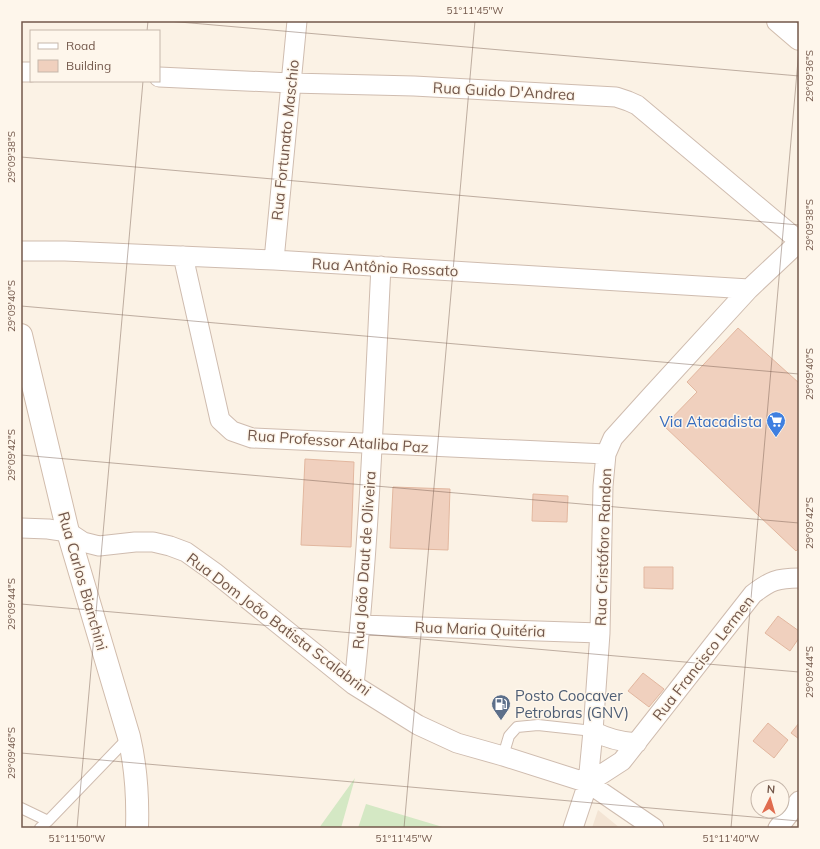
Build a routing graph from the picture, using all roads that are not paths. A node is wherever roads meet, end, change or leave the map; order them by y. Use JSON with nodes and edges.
{"nodes":[{"id":1,"x":297,"y":21,"type":"edge"},
{"id":2,"x":778,"y":21,"type":"edge"},
{"id":3,"x":799,"y":39,"type":"edge"},
{"id":4,"x":160,"y":78,"type":"edge"},
{"id":5,"x":291,"y":83,"type":"junction"},
{"id":6,"x":799,"y":241,"type":"edge"},
{"id":7,"x":21,"y":251,"type":"edge"},
{"id":8,"x":184,"y":256,"type":"junction"},
{"id":9,"x":274,"y":260,"type":"junction"},
{"id":10,"x":381,"y":266,"type":"junction"},
{"id":11,"x":749,"y":289,"type":"junction"},
{"id":12,"x":21,"y":335,"type":"edge"},
{"id":13,"x":372,"y":444,"type":"junction"},
{"id":14,"x":606,"y":454,"type":"junction"},
{"id":15,"x":21,"y":528,"type":"edge"},
{"id":16,"x":68,"y":532,"type":"junction"},
{"id":17,"x":799,"y":578,"type":"edge"},
{"id":18,"x":360,"y":625,"type":"junction"},
{"id":19,"x":600,"y":633,"type":"junction"},
{"id":20,"x":354,"y":685,"type":"junction"},
{"id":21,"x":593,"y":731,"type":"junction"},
{"id":22,"x":129,"y":737,"type":"junction"},
{"id":23,"x":637,"y":742,"type":"junction"},
{"id":24,"x":503,"y":756,"type":"junction"},
{"id":25,"x":588,"y":783,"type":"junction"},
{"id":26,"x":799,"y":801,"type":"edge"},
{"id":27,"x":21,"y":808,"type":"edge"},
{"id":28,"x":48,"y":821,"type":"junction"},
{"id":29,"x":40,"y":828,"type":"edge"},
{"id":30,"x":137,"y":828,"type":"edge"},
{"id":31,"x":573,"y":828,"type":"edge"},
{"id":32,"x":654,"y":828,"type":"edge"},
{"id":33,"x":778,"y":828,"type":"edge"}],
"edges":[{"from":1,"to":5,"type":"street","name":"Rua Fortunato Maschio"},
{"from":2,"to":3,"type":"main road"},
{"from":4,"to":5,"type":"street","name":"Rua Guido D'Andrea"},
{"from":5,"to":6,"type":"street","name":"Rua Guido D'Andrea"},
{"from":5,"to":9,"type":"street","name":"Rua Fortunato Maschio"},
{"from":6,"to":11,"type":"street","name":"Rua Cristóforo Randon"},
{"from":7,"to":8,"type":"street","name":"Rua Antônio Rossato"},
{"from":8,"to":9,"type":"street","name":"Rua Antônio Rossato"},
{"from":8,"to":13,"type":"street","name":"Rua Professor Ataliba Paz"},
{"from":9,"to":10,"type":"street","name":"Rua Antônio Rossato"},
{"from":10,"to":11,"type":"street","name":"Rua Antônio Rossato"},
{"from":10,"to":13,"type":"street","name":"Rua João Daut de Oliveira"},
{"from":11,"to":14,"type":"street","name":"Rua Cristóforo Randon"},
{"from":12,"to":16,"type":"main road","name":"Rua Carlos Bianchini"},
{"from":13,"to":14,"type":"street","name":"Rua Professor Ataliba Paz"},
{"from":13,"to":18,"type":"street","name":"Rua João Daut de Oliveira"},
{"from":14,"to":19,"type":"street","name":"Rua Cristóforo Randon"},
{"from":15,"to":16,"type":"street","name":"Rua Dom João Batista Scalabrini"},
{"from":16,"to":20,"type":"street","name":"Rua Dom João Batista Scalabrini"},
{"from":16,"to":22,"type":"main road","name":"Rua Carlos Bianchini"},
{"from":17,"to":23,"type":"street","name":"Rua Francisco Lermen"},
{"from":18,"to":19,"type":"street","name":"Rua Maria Quitéria"},
{"from":18,"to":20,"type":"street","name":"Rua João Daut de Oliveira"},
{"from":19,"to":21,"type":"street","name":"Rua Cristóforo Randon"},
{"from":20,"to":24,"type":"street","name":"Rua Dom João Batista Scalabrini"},
{"from":21,"to":23,"type":"street"},
{"from":21,"to":24,"type":"lane"},
{"from":21,"to":25,"type":"street","name":"Rua Cristóforo Randon"},
{"from":22,"to":28,"type":"lane"},
{"from":22,"to":30,"type":"main road","name":"Rua Carlos Bianchini"},
{"from":23,"to":25,"type":"street","name":"Rua Francisco Lermen"},
{"from":24,"to":25,"type":"street","name":"Rua Dom João Batista Scalabrini"},
{"from":25,"to":31,"type":"street","name":"Rua Cristóforo Randon"},
{"from":25,"to":32,"type":"street","name":"Rua Dom João Batista Scalabrini"},
{"from":26,"to":33,"type":"street"},
{"from":27,"to":28,"type":"lane"},
{"from":28,"to":29,"type":"lane"}]}
